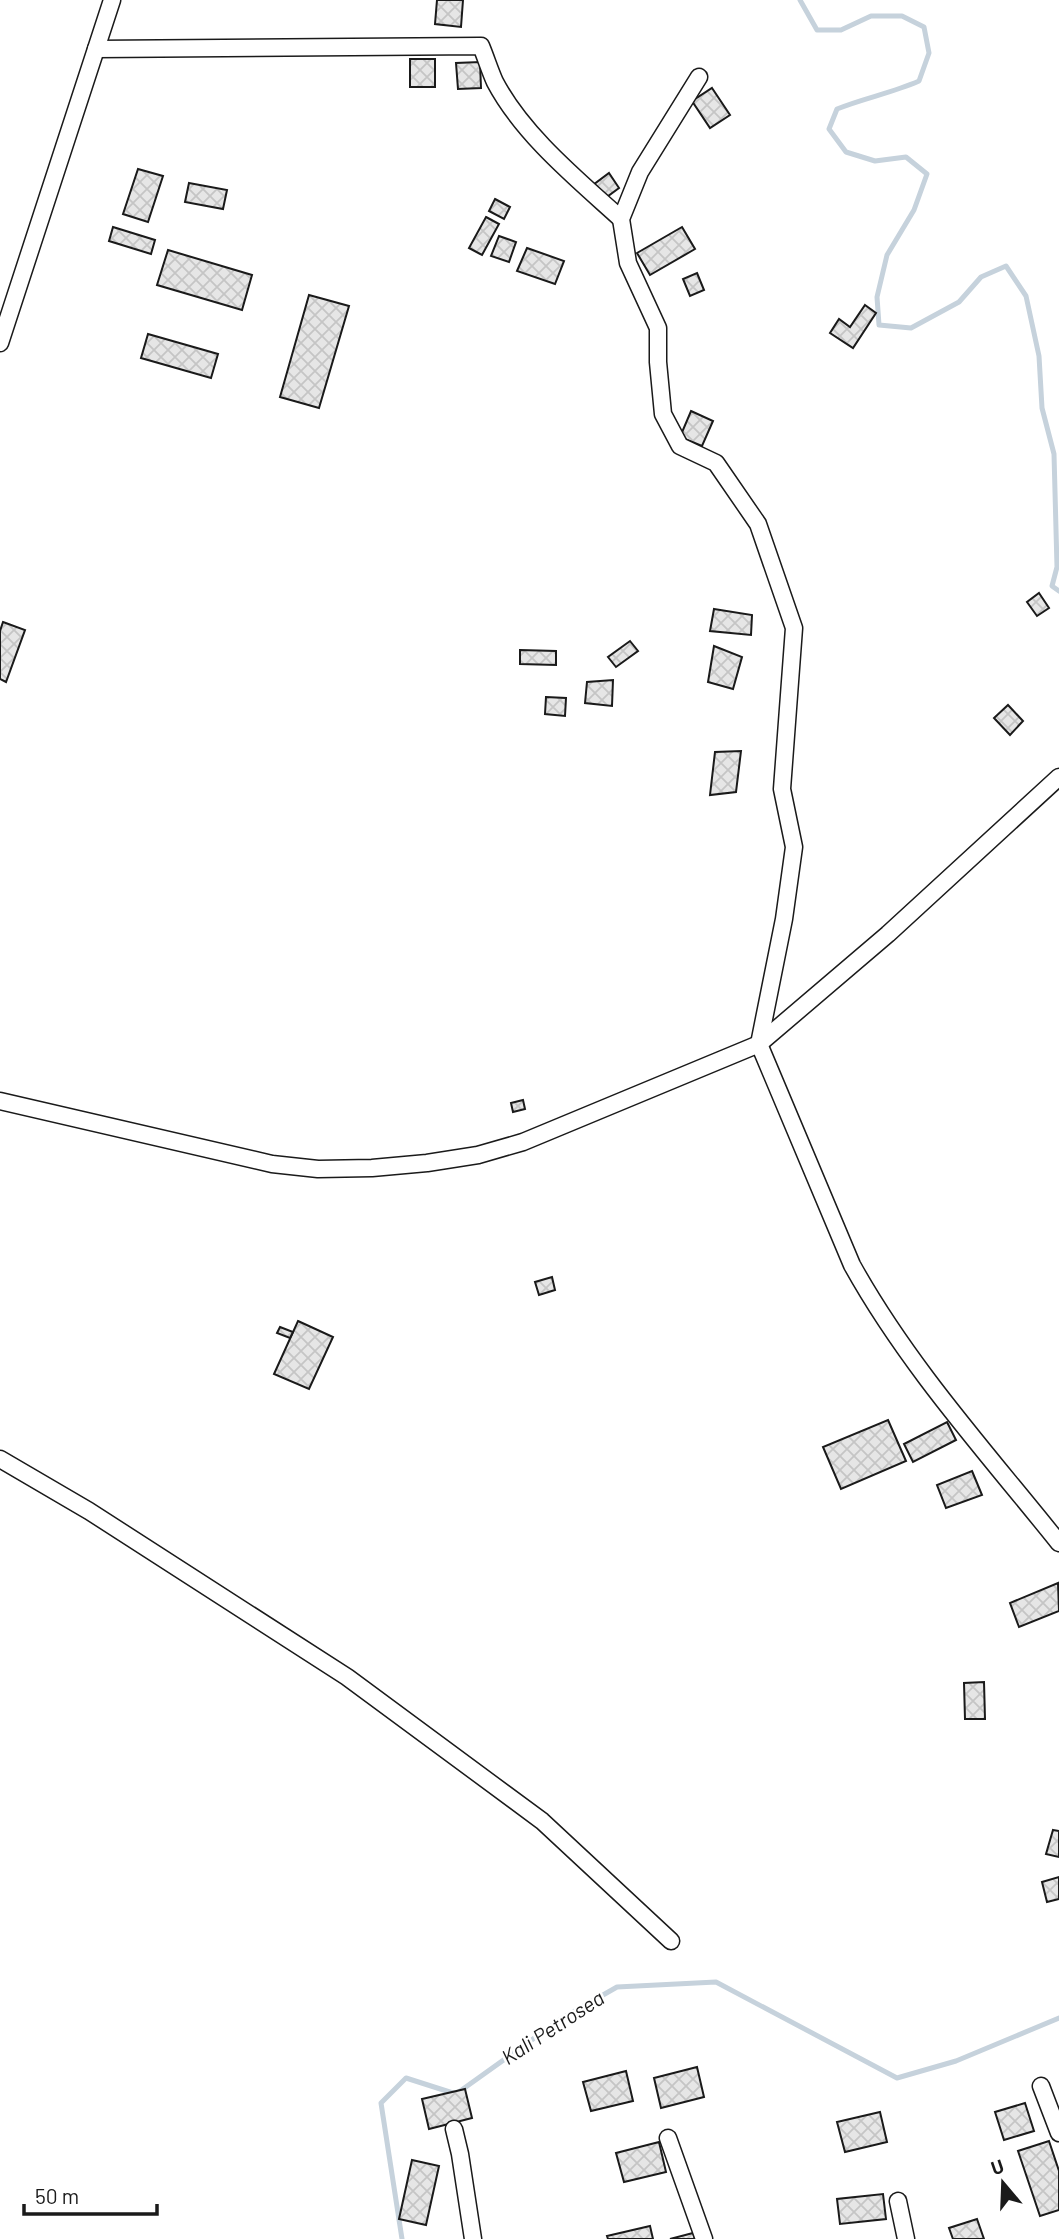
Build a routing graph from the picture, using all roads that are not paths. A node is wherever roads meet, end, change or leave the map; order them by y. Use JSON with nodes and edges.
{"nodes":[{"id":1,"x":112,"y":0,"type":"edge"},
{"id":2,"x":96,"y":49,"type":"junction"},
{"id":3,"x":699,"y":78,"type":"dead end"},
{"id":4,"x":621,"y":219,"type":"junction"},
{"id":5,"x":0,"y":343,"type":"edge"},
{"id":6,"x":1059,"y":777,"type":"edge"},
{"id":7,"x":759,"y":1044,"type":"junction"},
{"id":8,"x":0,"y":1101,"type":"edge"},
{"id":9,"x":0,"y":1459,"type":"edge"},
{"id":10,"x":1059,"y":1543,"type":"edge"},
{"id":11,"x":671,"y":1941,"type":"dead end"},
{"id":12,"x":1041,"y":2086,"type":"dead end"},
{"id":13,"x":454,"y":2129,"type":"dead end"},
{"id":14,"x":1059,"y":2133,"type":"edge"},
{"id":15,"x":668,"y":2138,"type":"dead end"},
{"id":16,"x":898,"y":2201,"type":"dead end"},
{"id":17,"x":473,"y":2239,"type":"edge"},
{"id":18,"x":704,"y":2239,"type":"edge"},
{"id":19,"x":905,"y":2239,"type":"edge"}],
"edges":[{"from":1,"to":2,"type":"street"},
{"from":2,"to":4,"type":"street"},
{"from":2,"to":5,"type":"street"},
{"from":3,"to":4,"type":"street"},
{"from":4,"to":7,"type":"street"},
{"from":6,"to":7,"type":"street"},
{"from":7,"to":8,"type":"street"},
{"from":7,"to":10,"type":"street"},
{"from":9,"to":11,"type":"street"},
{"from":12,"to":14,"type":"street"},
{"from":13,"to":17,"type":"street"},
{"from":15,"to":18,"type":"street"},
{"from":16,"to":19,"type":"street"}]}
